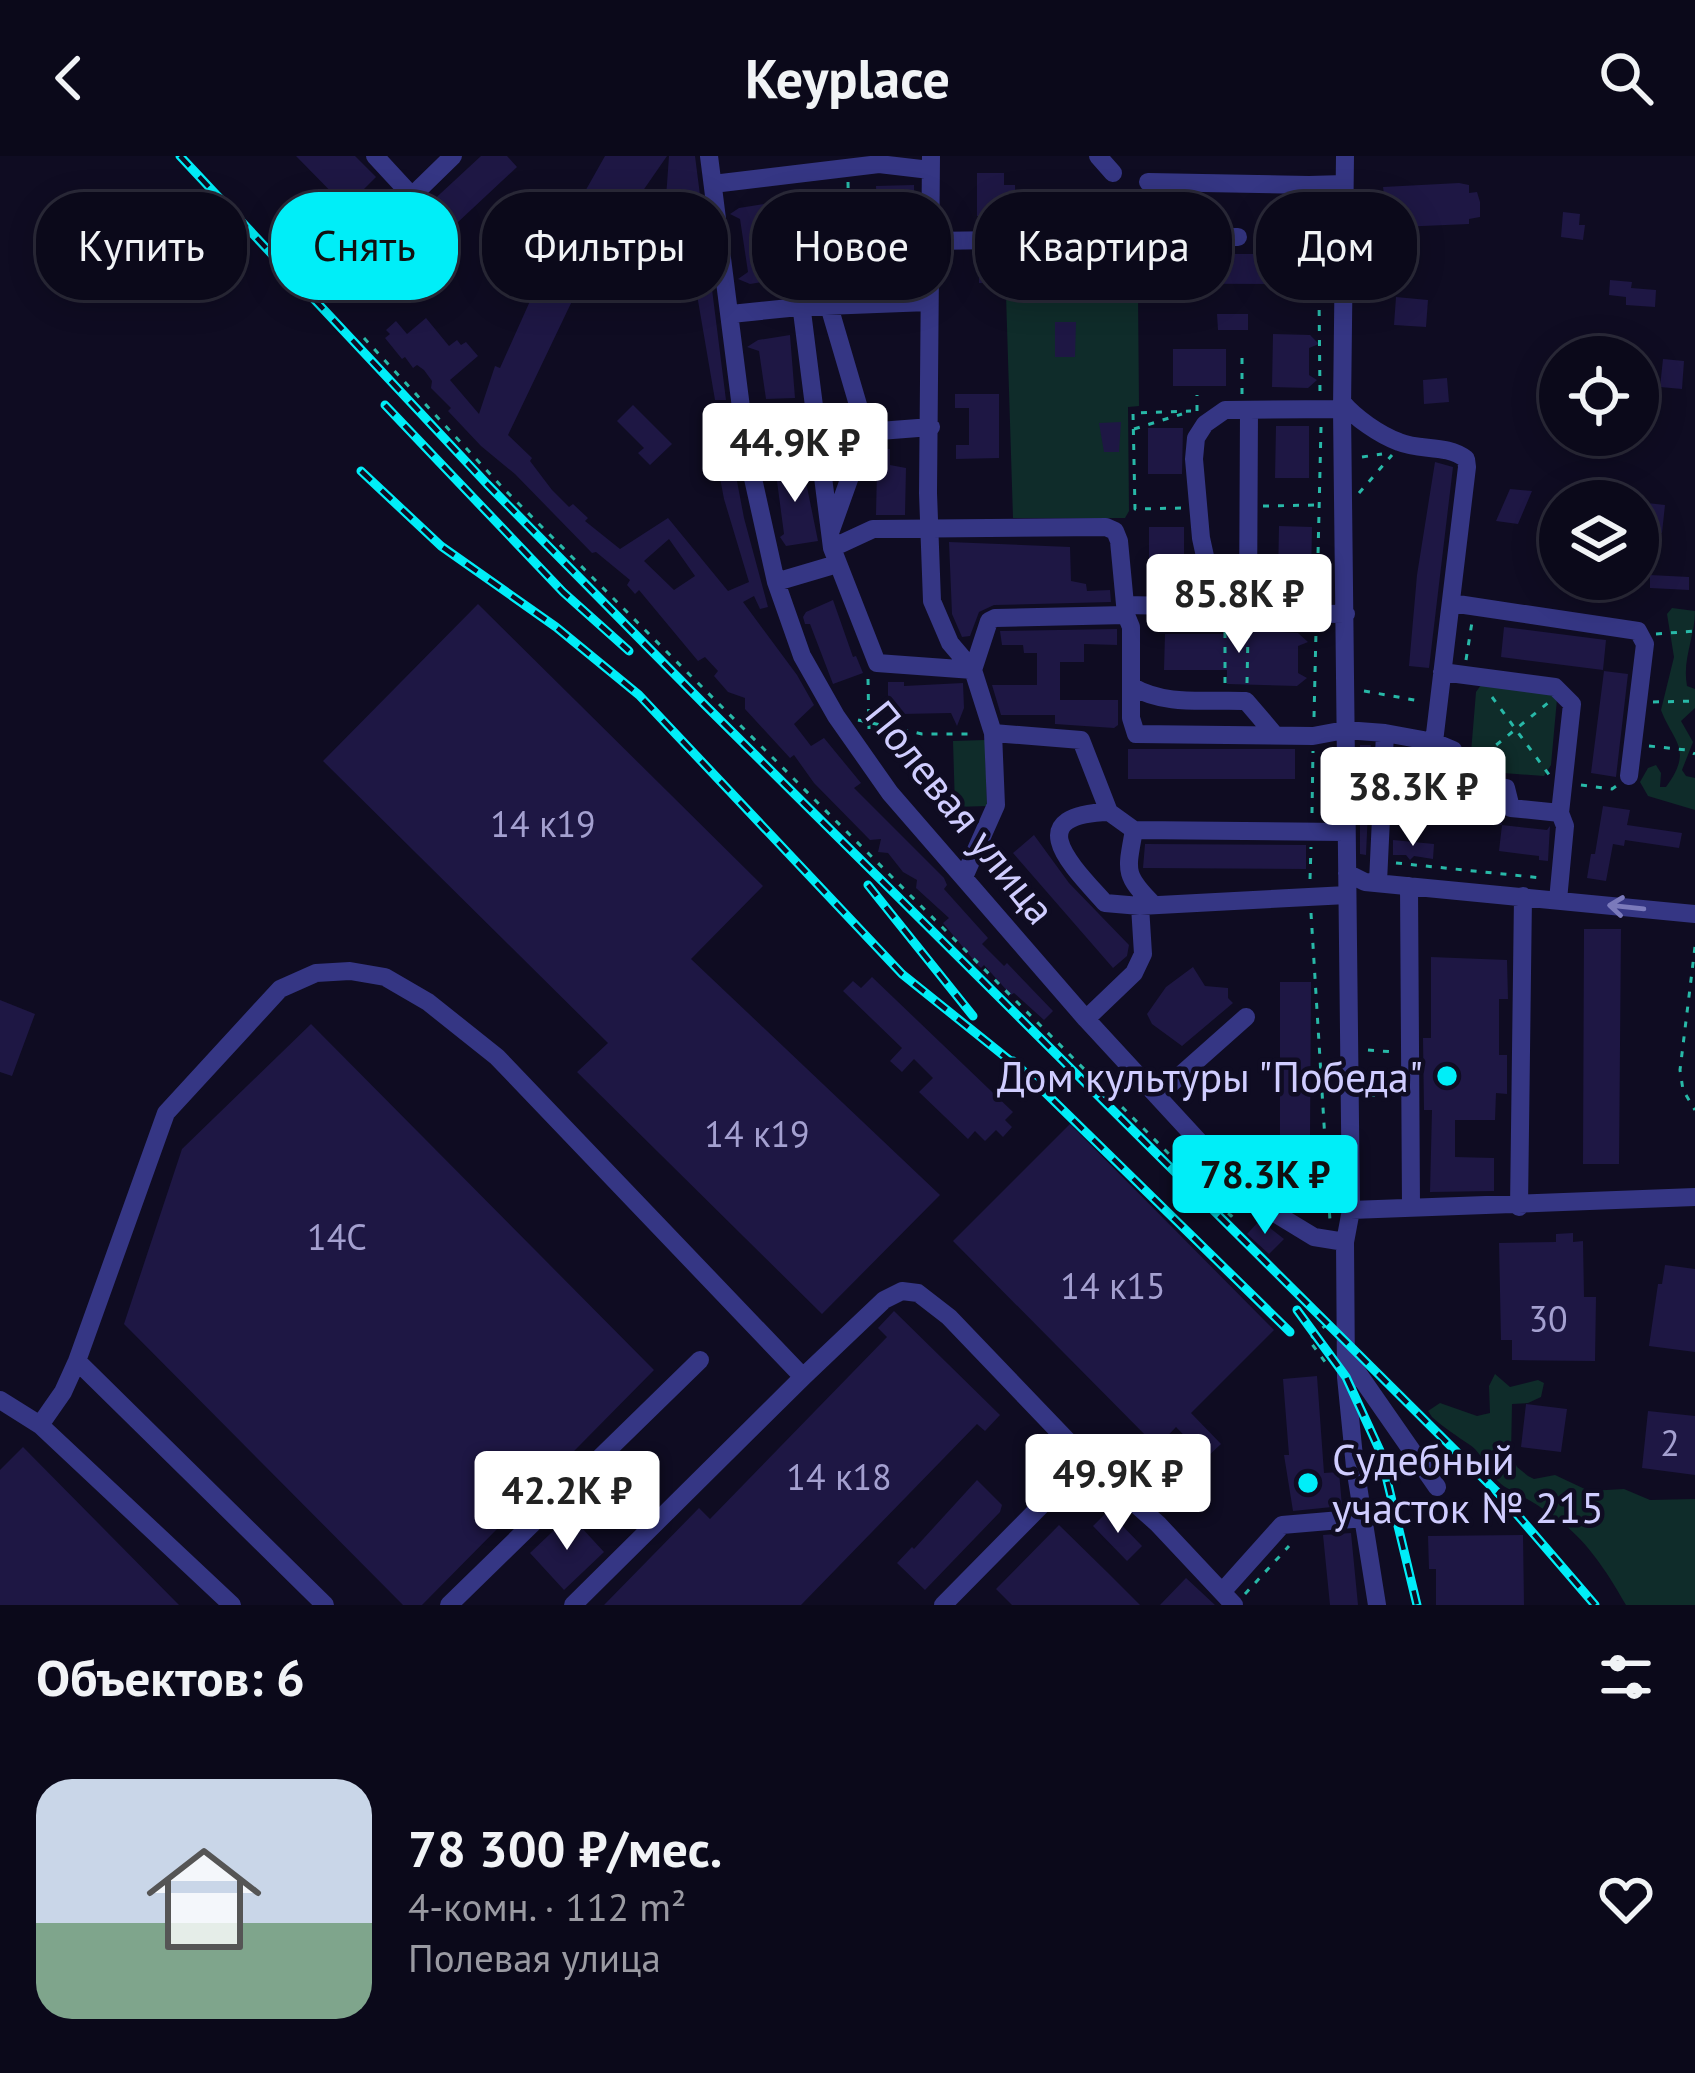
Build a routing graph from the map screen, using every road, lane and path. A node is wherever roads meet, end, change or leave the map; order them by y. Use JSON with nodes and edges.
{"nodes":[{"id":1,"x":375,"y":156,"type":"edge"},
{"id":2,"x":453,"y":156,"type":"edge"},
{"id":3,"x":710,"y":156,"type":"edge"},
{"id":4,"x":1098,"y":156,"type":"edge"},
{"id":5,"x":1345,"y":156,"type":"edge"},
{"id":6,"x":931,"y":163,"type":"edge"},
{"id":7,"x":783,"y":165,"type":"edge"},
{"id":8,"x":848,"y":167,"type":"junction"},
{"id":9,"x":1112,"y":173,"type":"dead end"},
{"id":10,"x":1148,"y":182,"type":"dead end"},
{"id":11,"x":713,"y":184,"type":"junction"},
{"id":12,"x":1309,"y":184,"type":"junction"},
{"id":13,"x":1344,"y":184,"type":"junction"},
{"id":14,"x":1309,"y":192,"type":"edge"},
{"id":15,"x":1344,"y":192,"type":"edge"},
{"id":16,"x":1238,"y":237,"type":"dead end"},
{"id":17,"x":951,"y":241,"type":"edge"},
{"id":18,"x":798,"y":300,"type":"edge"},
{"id":19,"x":1319,"y":300,"type":"edge"},
{"id":20,"x":1344,"y":300,"type":"edge"},
{"id":21,"x":928,"y":302,"type":"joint"},
{"id":22,"x":850,"y":305,"type":"junction"},
{"id":23,"x":829,"y":306,"type":"junction"},
{"id":24,"x":799,"y":307,"type":"junction"},
{"id":25,"x":731,"y":314,"type":"junction"},
{"id":26,"x":364,"y":338,"type":"dead end"},
{"id":27,"x":1242,"y":354,"type":"dead end"},
{"id":28,"x":1197,"y":395,"type":"dead end"},
{"id":29,"x":1342,"y":406,"type":"junction"},
{"id":30,"x":1321,"y":409,"type":"junction"},
{"id":31,"x":1239,"y":410,"type":"junction"},
{"id":32,"x":1197,"y":411,"type":"junction"},
{"id":33,"x":931,"y":427,"type":"junction"},
{"id":34,"x":1133,"y":429,"type":"junction"},
{"id":35,"x":866,"y":432,"type":"junction"},
{"id":36,"x":815,"y":436,"type":"junction"},
{"id":37,"x":746,"y":447,"type":"junction"},
{"id":38,"x":1398,"y":447,"type":"junction"},
{"id":39,"x":1345,"y":460,"type":"junction"},
{"id":40,"x":1345,"y":504,"type":"junction"},
{"id":41,"x":1320,"y":505,"type":"junction"},
{"id":42,"x":1248,"y":506,"type":"junction"},
{"id":43,"x":1199,"y":507,"type":"junction"},
{"id":44,"x":930,"y":530,"type":"junction"},
{"id":45,"x":833,"y":549,"type":"junction"},
{"id":46,"x":776,"y":582,"type":"junction"},
{"id":47,"x":1451,"y":603,"type":"junction"},
{"id":48,"x":1226,"y":607,"type":"junction"},
{"id":49,"x":1126,"y":610,"type":"junction"},
{"id":50,"x":1248,"y":613,"type":"junction"},
{"id":51,"x":1346,"y":614,"type":"junction"},
{"id":52,"x":1316,"y":615,"type":"junction"},
{"id":53,"x":1695,"y":631,"type":"edge"},
{"id":54,"x":1659,"y":634,"type":"dead end"},
{"id":55,"x":877,"y":663,"type":"junction"},
{"id":56,"x":974,"y":670,"type":"junction"},
{"id":57,"x":1442,"y":672,"type":"junction"},
{"id":58,"x":1131,"y":686,"type":"junction"},
{"id":59,"x":1345,"y":687,"type":"junction"},
{"id":60,"x":1556,"y":697,"type":"dead end"},
{"id":61,"x":1225,"y":700,"type":"junction"},
{"id":62,"x":1246,"y":701,"type":"junction"},
{"id":63,"x":1670,"y":701,"type":"dead end"},
{"id":64,"x":1695,"y":701,"type":"edge"},
{"id":65,"x":1438,"y":704,"type":"junction"},
{"id":66,"x":836,"y":716,"type":"junction"},
{"id":67,"x":871,"y":722,"type":"junction"},
{"id":68,"x":1345,"y":730,"type":"junction"},
{"id":69,"x":993,"y":733,"type":"junction"},
{"id":70,"x":1385,"y":733,"type":"junction"},
{"id":71,"x":1275,"y":735,"type":"junction"},
{"id":72,"x":1313,"y":736,"type":"junction"},
{"id":73,"x":1434,"y":742,"type":"junction"},
{"id":74,"x":1633,"y":744,"type":"junction"},
{"id":75,"x":862,"y":754,"type":"junction"},
{"id":76,"x":1695,"y":754,"type":"edge"},
{"id":77,"x":1471,"y":766,"type":"dead end"},
{"id":78,"x":1629,"y":776,"type":"dead end"},
{"id":79,"x":1109,"y":812,"type":"junction"},
{"id":80,"x":1560,"y":813,"type":"junction"},
{"id":81,"x":1134,"y":830,"type":"junction"},
{"id":82,"x":1312,"y":832,"type":"junction"},
{"id":83,"x":1345,"y":832,"type":"junction"},
{"id":84,"x":1379,"y":862,"type":"junction"},
{"id":85,"x":1347,"y":873,"type":"junction"},
{"id":86,"x":964,"y":877,"type":"junction"},
{"id":87,"x":1556,"y":879,"type":"dead end"},
{"id":88,"x":1378,"y":882,"type":"junction"},
{"id":89,"x":1409,"y":886,"type":"junction"},
{"id":90,"x":1309,"y":896,"type":"junction"},
{"id":91,"x":1347,"y":896,"type":"junction"},
{"id":92,"x":1522,"y":896,"type":"junction"},
{"id":93,"x":1146,"y":904,"type":"junction"},
{"id":94,"x":1549,"y":904,"type":"junction"},
{"id":95,"x":1695,"y":914,"type":"edge"},
{"id":96,"x":1695,"y":947,"type":"edge"},
{"id":97,"x":1246,"y":1017,"type":"dead end"},
{"id":98,"x":1086,"y":1018,"type":"junction"},
{"id":99,"x":1360,"y":1050,"type":"dead end"},
{"id":100,"x":1410,"y":1052,"type":"junction"},
{"id":101,"x":1361,"y":1094,"type":"dead end"},
{"id":102,"x":1157,"y":1096,"type":"junction"},
{"id":103,"x":1410,"y":1098,"type":"junction"},
{"id":104,"x":1695,"y":1110,"type":"edge"},
{"id":105,"x":1695,"y":1197,"type":"edge"},
{"id":106,"x":1252,"y":1200,"type":"junction"},
{"id":107,"x":1411,"y":1207,"type":"junction"},
{"id":108,"x":1519,"y":1207,"type":"junction"},
{"id":109,"x":1352,"y":1210,"type":"junction"},
{"id":110,"x":1338,"y":1240,"type":"junction"},
{"id":111,"x":1346,"y":1349,"type":"junction"},
{"id":112,"x":700,"y":1360,"type":"dead end"},
{"id":113,"x":77,"y":1361,"type":"junction"},
{"id":114,"x":803,"y":1377,"type":"junction"},
{"id":115,"x":6,"y":1402,"type":"edge"},
{"id":116,"x":40,"y":1425,"type":"junction"},
{"id":117,"x":0,"y":1426,"type":"edge"},
{"id":118,"x":1086,"y":1460,"type":"junction"},
{"id":119,"x":1437,"y":1487,"type":"dead end"},
{"id":120,"x":1364,"y":1518,"type":"junction"},
{"id":121,"x":1288,"y":1546,"type":"dead end"},
{"id":122,"x":1231,"y":1601,"type":"edge"},
{"id":123,"x":951,"y":1602,"type":"edge"},
{"id":124,"x":232,"y":1605,"type":"edge"},
{"id":125,"x":325,"y":1605,"type":"edge"},
{"id":126,"x":449,"y":1605,"type":"edge"},
{"id":127,"x":573,"y":1605,"type":"edge"},
{"id":128,"x":1376,"y":1605,"type":"edge"}],
"edges":[{"from":1,"to":2,"type":"street"},
{"from":3,"to":11,"type":"street","name":"Полевая улица"},
{"from":4,"to":9,"type":"street"},
{"from":5,"to":13,"type":"street"},
{"from":6,"to":8,"type":"street"},
{"from":7,"to":8,"type":"street"},
{"from":7,"to":11,"type":"street"},
{"from":8,"to":22,"type":"path"},
{"from":10,"to":12,"type":"street"},
{"from":11,"to":25,"type":"street","name":"Полевая улица"},
{"from":12,"to":13,"type":"street"},
{"from":12,"to":14,"type":"street"},
{"from":13,"to":15,"type":"street"},
{"from":16,"to":17,"type":"street"},
{"from":18,"to":24,"type":"street"},
{"from":19,"to":30,"type":"path"},
{"from":20,"to":29,"type":"street"},
{"from":21,"to":22,"type":"street"},
{"from":21,"to":33,"type":"street"},
{"from":22,"to":23,"type":"street"},
{"from":23,"to":24,"type":"street"},
{"from":23,"to":35,"type":"street"},
{"from":24,"to":25,"type":"street"},
{"from":24,"to":36,"type":"street"},
{"from":25,"to":37,"type":"street","name":"Полевая улица"},
{"from":26,"to":106,"type":"path"},
{"from":27,"to":31,"type":"path"},
{"from":28,"to":32,"type":"path"},
{"from":29,"to":30,"type":"street"},
{"from":29,"to":38,"type":"street"},
{"from":29,"to":39,"type":"street"},
{"from":30,"to":31,"type":"street"},
{"from":30,"to":41,"type":"path"},
{"from":31,"to":32,"type":"path"},
{"from":31,"to":42,"type":"street"},
{"from":31,"to":43,"type":"street"},
{"from":32,"to":34,"type":"path"},
{"from":32,"to":34,"type":"path"},
{"from":33,"to":35,"type":"street"},
{"from":33,"to":44,"type":"street"},
{"from":34,"to":43,"type":"path"},
{"from":35,"to":36,"type":"street"},
{"from":35,"to":45,"type":"street"},
{"from":36,"to":37,"type":"path"},
{"from":36,"to":45,"type":"street"},
{"from":37,"to":46,"type":"street","name":"Полевая улица"},
{"from":38,"to":39,"type":"path"},
{"from":38,"to":40,"type":"path"},
{"from":38,"to":47,"type":"street"},
{"from":39,"to":40,"type":"street"},
{"from":40,"to":41,"type":"path"},
{"from":40,"to":51,"type":"street"},
{"from":41,"to":42,"type":"path"},
{"from":41,"to":52,"type":"path"},
{"from":42,"to":50,"type":"street"},
{"from":43,"to":48,"type":"street"},
{"from":44,"to":45,"type":"street"},
{"from":44,"to":49,"type":"street"},
{"from":44,"to":56,"type":"street"},
{"from":45,"to":46,"type":"street"},
{"from":45,"to":55,"type":"street"},
{"from":46,"to":66,"type":"street","name":"Полевая улица"},
{"from":47,"to":57,"type":"street"},
{"from":47,"to":74,"type":"street"},
{"from":48,"to":49,"type":"street"},
{"from":48,"to":50,"type":"street"},
{"from":48,"to":61,"type":"path"},
{"from":49,"to":56,"type":"street"},
{"from":49,"to":58,"type":"street"},
{"from":50,"to":52,"type":"street"},
{"from":50,"to":62,"type":"path"},
{"from":51,"to":52,"type":"street"},
{"from":51,"to":59,"type":"street"},
{"from":52,"to":72,"type":"path"},
{"from":53,"to":54,"type":"path"},
{"from":55,"to":56,"type":"street"},
{"from":55,"to":67,"type":"path"},
{"from":56,"to":69,"type":"street"},
{"from":57,"to":65,"type":"street"},
{"from":57,"to":80,"type":"street"},
{"from":58,"to":61,"type":"street"},
{"from":58,"to":71,"type":"street"},
{"from":59,"to":65,"type":"path"},
{"from":59,"to":68,"type":"street"},
{"from":60,"to":77,"type":"path"},
{"from":61,"to":62,"type":"street"},
{"from":62,"to":71,"type":"street"},
{"from":63,"to":64,"type":"path"},
{"from":65,"to":73,"type":"street"},
{"from":66,"to":67,"type":"path"},
{"from":66,"to":75,"type":"street","name":"Полевая улица"},
{"from":67,"to":69,"type":"path"},
{"from":67,"to":75,"type":"path"},
{"from":68,"to":70,"type":"street"},
{"from":68,"to":72,"type":"street"},
{"from":68,"to":83,"type":"street"},
{"from":69,"to":79,"type":"street"},
{"from":69,"to":86,"type":"street"},
{"from":70,"to":73,"type":"street"},
{"from":70,"to":84,"type":"street"},
{"from":71,"to":72,"type":"street"},
{"from":72,"to":82,"type":"path"},
{"from":73,"to":80,"type":"street"},
{"from":74,"to":76,"type":"path"},
{"from":74,"to":78,"type":"street"},
{"from":75,"to":86,"type":"street","name":"Полевая улица"},
{"from":79,"to":81,"type":"street"},
{"from":79,"to":93,"type":"street"},
{"from":80,"to":94,"type":"street"},
{"from":81,"to":82,"type":"street"},
{"from":81,"to":93,"type":"street"},
{"from":82,"to":83,"type":"street"},
{"from":82,"to":90,"type":"path"},
{"from":83,"to":85,"type":"street"},
{"from":84,"to":87,"type":"path"},
{"from":84,"to":88,"type":"street"},
{"from":85,"to":88,"type":"street"},
{"from":85,"to":91,"type":"street"},
{"from":86,"to":98,"type":"street","name":"Полевая улица"},
{"from":88,"to":89,"type":"street"},
{"from":89,"to":92,"type":"street"},
{"from":89,"to":100,"type":"street"},
{"from":90,"to":91,"type":"street"},
{"from":90,"to":93,"type":"street"},
{"from":90,"to":110,"type":"path"},
{"from":91,"to":109,"type":"street"},
{"from":92,"to":94,"type":"street"},
{"from":92,"to":108,"type":"street"},
{"from":93,"to":98,"type":"street"},
{"from":95,"to":94,"type":"street","one_way":true},
{"from":96,"to":104,"type":"path"},
{"from":97,"to":102,"type":"street"},
{"from":98,"to":102,"type":"street","name":"Полевая улица"},
{"from":99,"to":100,"type":"path"},
{"from":100,"to":103,"type":"street"},
{"from":101,"to":103,"type":"path"},
{"from":102,"to":106,"type":"street","name":"Полевая улица"},
{"from":103,"to":107,"type":"street"},
{"from":105,"to":108,"type":"street"},
{"from":106,"to":110,"type":"street","name":"Полевая улица"},
{"from":107,"to":108,"type":"street"},
{"from":107,"to":109,"type":"street"},
{"from":109,"to":110,"type":"street"},
{"from":110,"to":111,"type":"street"},
{"from":111,"to":119,"type":"street"},
{"from":111,"to":120,"type":"street"},
{"from":112,"to":126,"type":"street"},
{"from":113,"to":114,"type":"street"},
{"from":113,"to":116,"type":"street"},
{"from":113,"to":125,"type":"street"},
{"from":114,"to":118,"type":"street"},
{"from":114,"to":127,"type":"street"},
{"from":115,"to":116,"type":"street"},
{"from":115,"to":117,"type":"street"},
{"from":116,"to":124,"type":"street"},
{"from":118,"to":122,"type":"street"},
{"from":118,"to":123,"type":"street"},
{"from":120,"to":122,"type":"street"},
{"from":120,"to":128,"type":"street"},
{"from":121,"to":122,"type":"path"}]}
